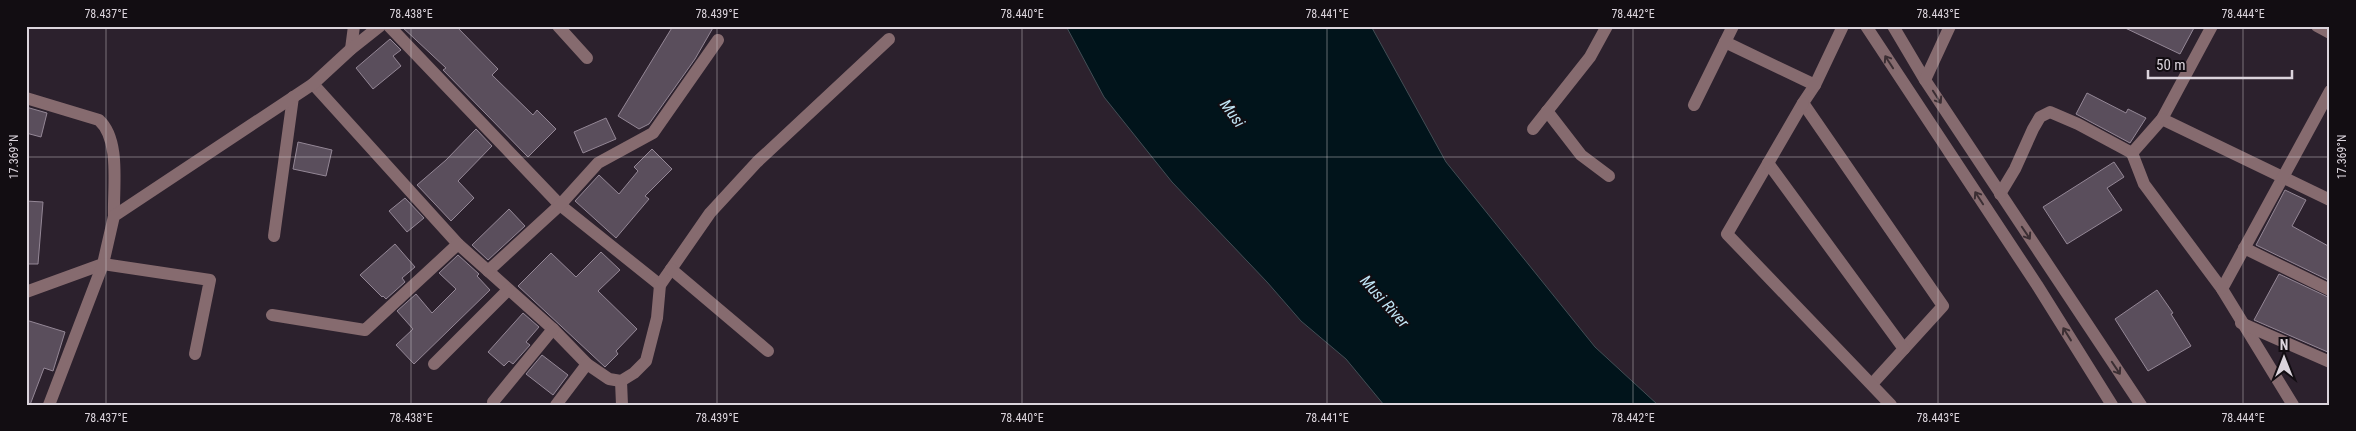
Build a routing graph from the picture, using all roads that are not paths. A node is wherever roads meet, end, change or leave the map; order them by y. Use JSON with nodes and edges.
{"nodes":[{"id":1,"x":354,"y":26,"type":"edge"},
{"id":2,"x":380,"y":26,"type":"edge"},
{"id":3,"x":389,"y":26,"type":"edge"},
{"id":4,"x":558,"y":26,"type":"edge"},
{"id":5,"x":1607,"y":26,"type":"edge"},
{"id":6,"x":1732,"y":26,"type":"edge"},
{"id":7,"x":1843,"y":26,"type":"edge"},
{"id":8,"x":1866,"y":26,"type":"edge"},
{"id":9,"x":1892,"y":26,"type":"edge"},
{"id":10,"x":1950,"y":26,"type":"edge"},
{"id":11,"x":2212,"y":26,"type":"edge"},
{"id":12,"x":2317,"y":26,"type":"edge"},
{"id":13,"x":2330,"y":33,"type":"edge"},
{"id":14,"x":889,"y":39,"type":"dead end"},
{"id":15,"x":718,"y":40,"type":"dead end"},
{"id":16,"x":1725,"y":42,"type":"junction"},
{"id":17,"x":350,"y":48,"type":"junction"},
{"id":18,"x":587,"y":58,"type":"dead end"},
{"id":19,"x":1925,"y":80,"type":"junction"},
{"id":20,"x":313,"y":84,"type":"junction"},
{"id":21,"x":1815,"y":85,"type":"junction"},
{"id":22,"x":2330,"y":91,"type":"edge"},
{"id":23,"x":26,"y":98,"type":"edge"},
{"id":24,"x":293,"y":98,"type":"junction"},
{"id":25,"x":1803,"y":102,"type":"junction"},
{"id":26,"x":1694,"y":105,"type":"dead end"},
{"id":27,"x":1547,"y":111,"type":"junction"},
{"id":28,"x":2162,"y":119,"type":"junction"},
{"id":29,"x":1533,"y":129,"type":"dead end"},
{"id":30,"x":2132,"y":153,"type":"junction"},
{"id":31,"x":1768,"y":163,"type":"junction"},
{"id":32,"x":1609,"y":176,"type":"dead end"},
{"id":33,"x":2283,"y":178,"type":"junction"},
{"id":34,"x":2000,"y":194,"type":"junction"},
{"id":35,"x":2330,"y":200,"type":"edge"},
{"id":36,"x":560,"y":205,"type":"junction"},
{"id":37,"x":114,"y":216,"type":"junction"},
{"id":38,"x":274,"y":236,"type":"dead end"},
{"id":39,"x":458,"y":244,"type":"junction"},
{"id":40,"x":2244,"y":248,"type":"junction"},
{"id":41,"x":103,"y":264,"type":"junction"},
{"id":42,"x":671,"y":268,"type":"junction"},
{"id":43,"x":488,"y":271,"type":"junction"},
{"id":44,"x":660,"y":285,"type":"junction"},
{"id":45,"x":2222,"y":289,"type":"junction"},
{"id":46,"x":508,"y":290,"type":"junction"},
{"id":47,"x":2330,"y":290,"type":"edge"},
{"id":48,"x":26,"y":292,"type":"edge"},
{"id":49,"x":272,"y":315,"type":"dead end"},
{"id":50,"x":2241,"y":323,"type":"junction"},
{"id":51,"x":553,"y":329,"type":"junction"},
{"id":52,"x":1904,"y":349,"type":"junction"},
{"id":53,"x":768,"y":351,"type":"dead end"},
{"id":54,"x":195,"y":354,"type":"dead end"},
{"id":55,"x":2330,"y":362,"type":"edge"},
{"id":56,"x":434,"y":364,"type":"dead end"},
{"id":57,"x":587,"y":364,"type":"junction"},
{"id":58,"x":621,"y":381,"type":"junction"},
{"id":59,"x":1872,"y":384,"type":"junction"},
{"id":60,"x":493,"y":402,"type":"dead end"},
{"id":61,"x":2111,"y":404,"type":"edge"},
{"id":62,"x":49,"y":405,"type":"edge"},
{"id":63,"x":556,"y":405,"type":"edge"},
{"id":64,"x":622,"y":405,"type":"edge"},
{"id":65,"x":1891,"y":405,"type":"edge"},
{"id":66,"x":2140,"y":405,"type":"edge"},
{"id":67,"x":2293,"y":405,"type":"edge"}],
"edges":[{"from":1,"to":17,"type":"street"},
{"from":2,"to":17,"type":"street"},
{"from":3,"to":36,"type":"street"},
{"from":4,"to":18,"type":"street"},
{"from":5,"to":27,"type":"street"},
{"from":6,"to":16,"type":"street"},
{"from":7,"to":21,"type":"street"},
{"from":61,"to":8,"type":"street","one_way":true},
{"from":9,"to":19,"type":"street"},
{"from":10,"to":19,"type":"street"},
{"from":11,"to":28,"type":"street"},
{"from":12,"to":13,"type":"street"},
{"from":14,"to":42,"type":"street"},
{"from":15,"to":36,"type":"street"},
{"from":16,"to":21,"type":"street"},
{"from":16,"to":26,"type":"street"},
{"from":17,"to":20,"type":"street"},
{"from":19,"to":34,"type":"street","one_way":true},
{"from":20,"to":24,"type":"street"},
{"from":20,"to":39,"type":"street"},
{"from":21,"to":25,"type":"street"},
{"from":22,"to":33,"type":"street"},
{"from":23,"to":37,"type":"street"},
{"from":24,"to":37,"type":"street"},
{"from":24,"to":38,"type":"street"},
{"from":25,"to":31,"type":"street"},
{"from":25,"to":52,"type":"street"},
{"from":27,"to":29,"type":"street"},
{"from":27,"to":32,"type":"street"},
{"from":28,"to":30,"type":"street"},
{"from":28,"to":33,"type":"street"},
{"from":30,"to":34,"type":"street"},
{"from":30,"to":45,"type":"street"},
{"from":31,"to":52,"type":"street"},
{"from":31,"to":59,"type":"street"},
{"from":33,"to":35,"type":"street"},
{"from":33,"to":40,"type":"street"},
{"from":34,"to":66,"type":"street","one_way":true},
{"from":36,"to":43,"type":"street"},
{"from":36,"to":44,"type":"street"},
{"from":37,"to":41,"type":"street"},
{"from":39,"to":43,"type":"street"},
{"from":39,"to":49,"type":"street"},
{"from":40,"to":45,"type":"street"},
{"from":40,"to":47,"type":"street"},
{"from":41,"to":48,"type":"street"},
{"from":41,"to":54,"type":"street"},
{"from":41,"to":62,"type":"street"},
{"from":42,"to":44,"type":"street"},
{"from":42,"to":53,"type":"street"},
{"from":43,"to":46,"type":"street"},
{"from":44,"to":58,"type":"street"},
{"from":45,"to":50,"type":"street"},
{"from":46,"to":51,"type":"street"},
{"from":46,"to":56,"type":"street"},
{"from":50,"to":55,"type":"street"},
{"from":50,"to":67,"type":"street"},
{"from":51,"to":57,"type":"street"},
{"from":51,"to":60,"type":"street"},
{"from":52,"to":59,"type":"street"},
{"from":57,"to":58,"type":"street"},
{"from":57,"to":63,"type":"street"},
{"from":58,"to":64,"type":"street"},
{"from":59,"to":65,"type":"street"}]}
